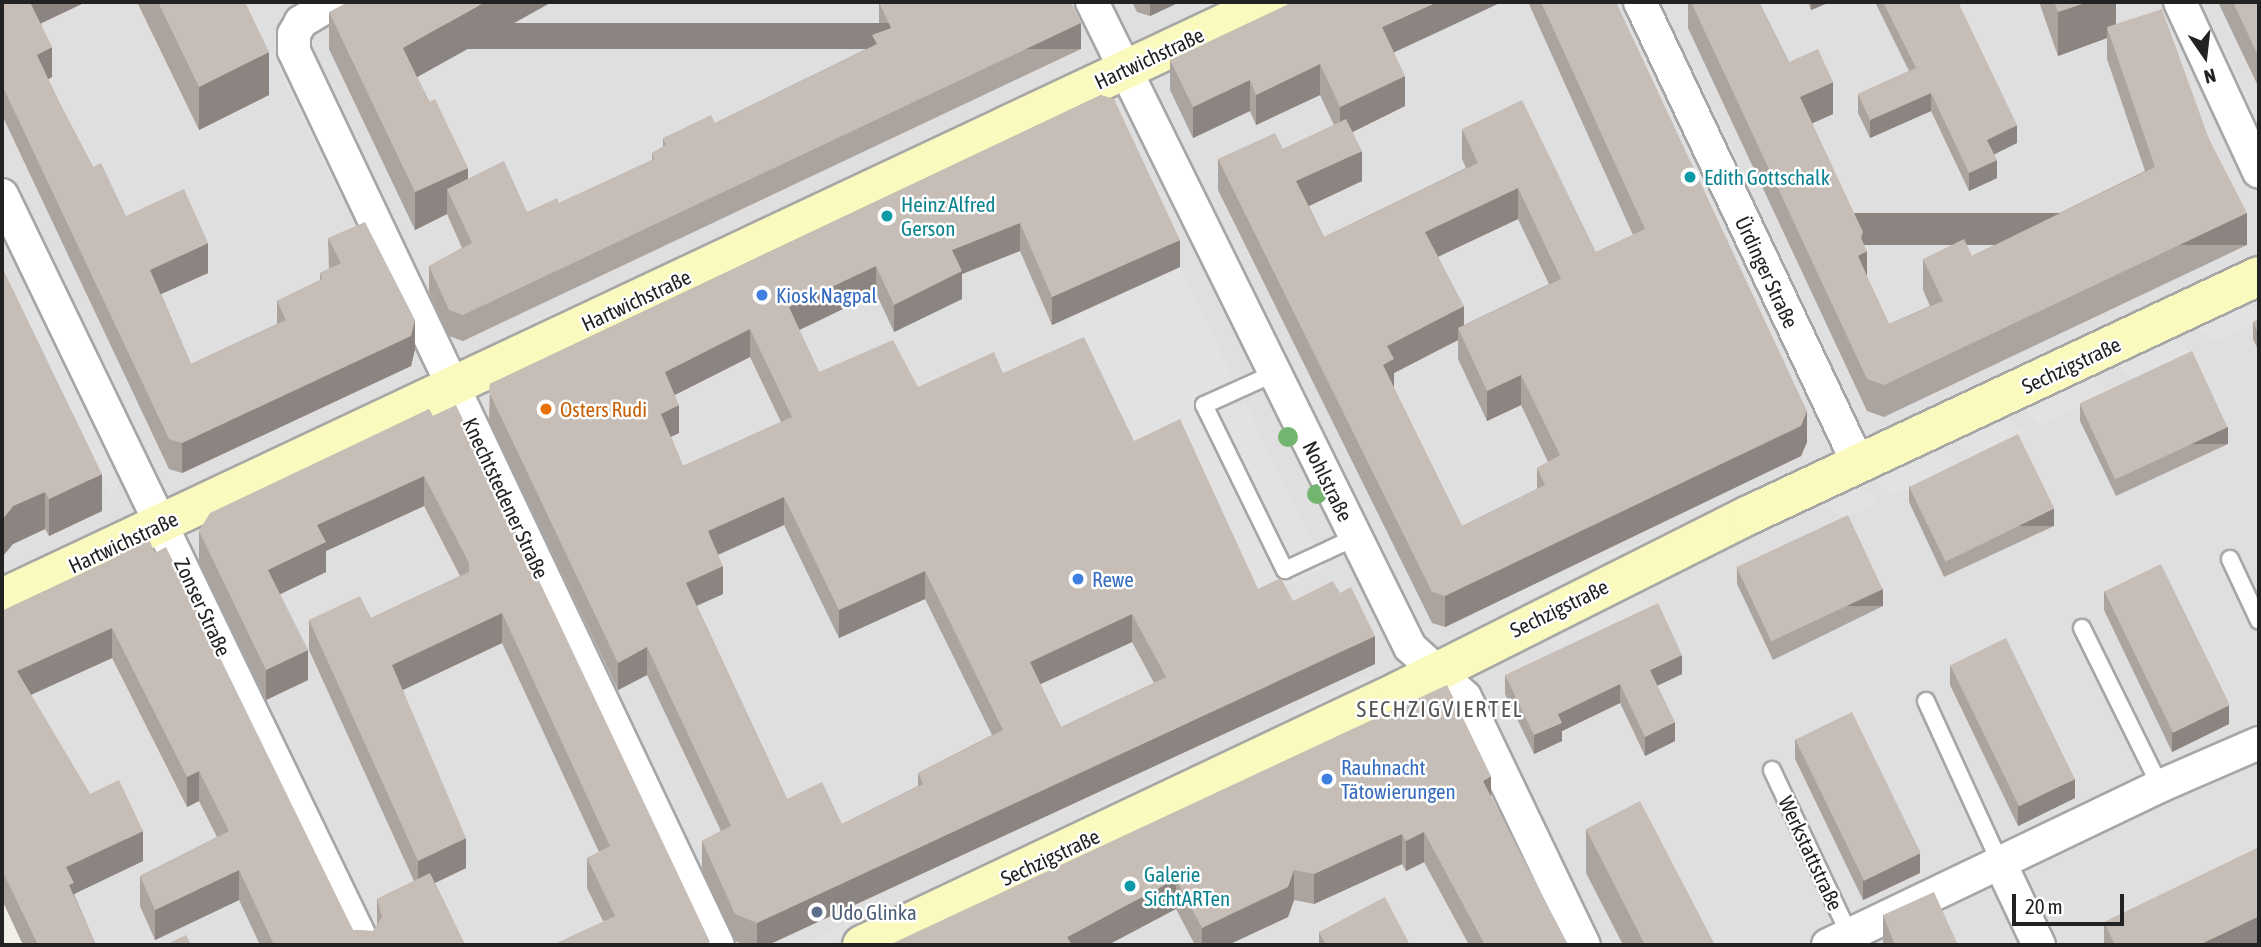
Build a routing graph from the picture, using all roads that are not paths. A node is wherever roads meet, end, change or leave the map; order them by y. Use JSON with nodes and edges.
{"nodes":[{"id":1,"x":334,"y":2,"type":"edge"},
{"id":2,"x":1092,"y":2,"type":"edge"},
{"id":3,"x":1269,"y":2,"type":"edge"},
{"id":4,"x":1640,"y":2,"type":"edge"},
{"id":5,"x":2180,"y":2,"type":"edge"},
{"id":6,"x":1125,"y":69,"type":"junction"},
{"id":7,"x":2259,"y":172,"type":"edge"},
{"id":8,"x":2,"y":195,"type":"edge"},
{"id":9,"x":2259,"y":276,"type":"edge"},
{"id":10,"x":1275,"y":373,"type":"junction"},
{"id":11,"x":453,"y":386,"type":"junction"},
{"id":12,"x":1859,"y":465,"type":"junction"},
{"id":13,"x":164,"y":523,"type":"junction"},
{"id":14,"x":1356,"y":537,"type":"junction"},
{"id":15,"x":2230,"y":559,"type":"dead end"},
{"id":16,"x":2,"y":598,"type":"edge"},
{"id":17,"x":2259,"y":621,"type":"edge"},
{"id":18,"x":2082,"y":628,"type":"dead end"},
{"id":19,"x":1437,"y":671,"type":"junction"},
{"id":20,"x":1926,"y":701,"type":"dead end"},
{"id":21,"x":2259,"y":743,"type":"edge"},
{"id":22,"x":1772,"y":770,"type":"dead end"},
{"id":23,"x":2160,"y":786,"type":"junction"},
{"id":24,"x":2000,"y":863,"type":"junction"},
{"id":25,"x":1839,"y":940,"type":"edge"},
{"id":26,"x":364,"y":945,"type":"edge"},
{"id":27,"x":718,"y":945,"type":"edge"},
{"id":28,"x":862,"y":945,"type":"edge"},
{"id":29,"x":1584,"y":945,"type":"edge"},
{"id":30,"x":2039,"y":945,"type":"edge"}],
"edges":[{"from":1,"to":11,"type":"street","name":"Knechtstedener Straße"},
{"from":2,"to":6,"type":"street","name":"Nohlstraße"},
{"from":3,"to":6,"type":"street","name":"Hartwichstraße"},
{"from":4,"to":12,"type":"street","name":"Ürdinger Straße"},
{"from":5,"to":7,"type":"street"},
{"from":6,"to":10,"type":"street","name":"Nohlstraße"},
{"from":6,"to":11,"type":"street","name":"Hartwichstraße"},
{"from":8,"to":13,"type":"street","name":"Zonser Straße"},
{"from":9,"to":12,"type":"street","name":"Sechzigstraße"},
{"from":10,"to":14,"type":"street","name":"Nohlstraße"},
{"from":10,"to":14,"type":"lane"},
{"from":11,"to":13,"type":"street","name":"Hartwichstraße"},
{"from":11,"to":27,"type":"street","name":"Knechtstedener Straße"},
{"from":12,"to":19,"type":"street","name":"Sechzigstraße"},
{"from":13,"to":16,"type":"street","name":"Hartwichstraße"},
{"from":13,"to":26,"type":"street","name":"Zonser Straße"},
{"from":14,"to":19,"type":"street","name":"Nohlstraße"},
{"from":15,"to":17,"type":"lane"},
{"from":18,"to":23,"type":"lane"},
{"from":19,"to":28,"type":"street","name":"Sechzigstraße"},
{"from":19,"to":29,"type":"street","name":"Nohlstraße"},
{"from":20,"to":24,"type":"lane"},
{"from":21,"to":23,"type":"street","name":"Werkstattstraße"},
{"from":22,"to":25,"type":"lane","name":"Werkstattstraße"},
{"from":23,"to":24,"type":"street","name":"Werkstattstraße"},
{"from":24,"to":25,"type":"street","name":"Werkstattstraße"},
{"from":24,"to":30,"type":"street"}]}
